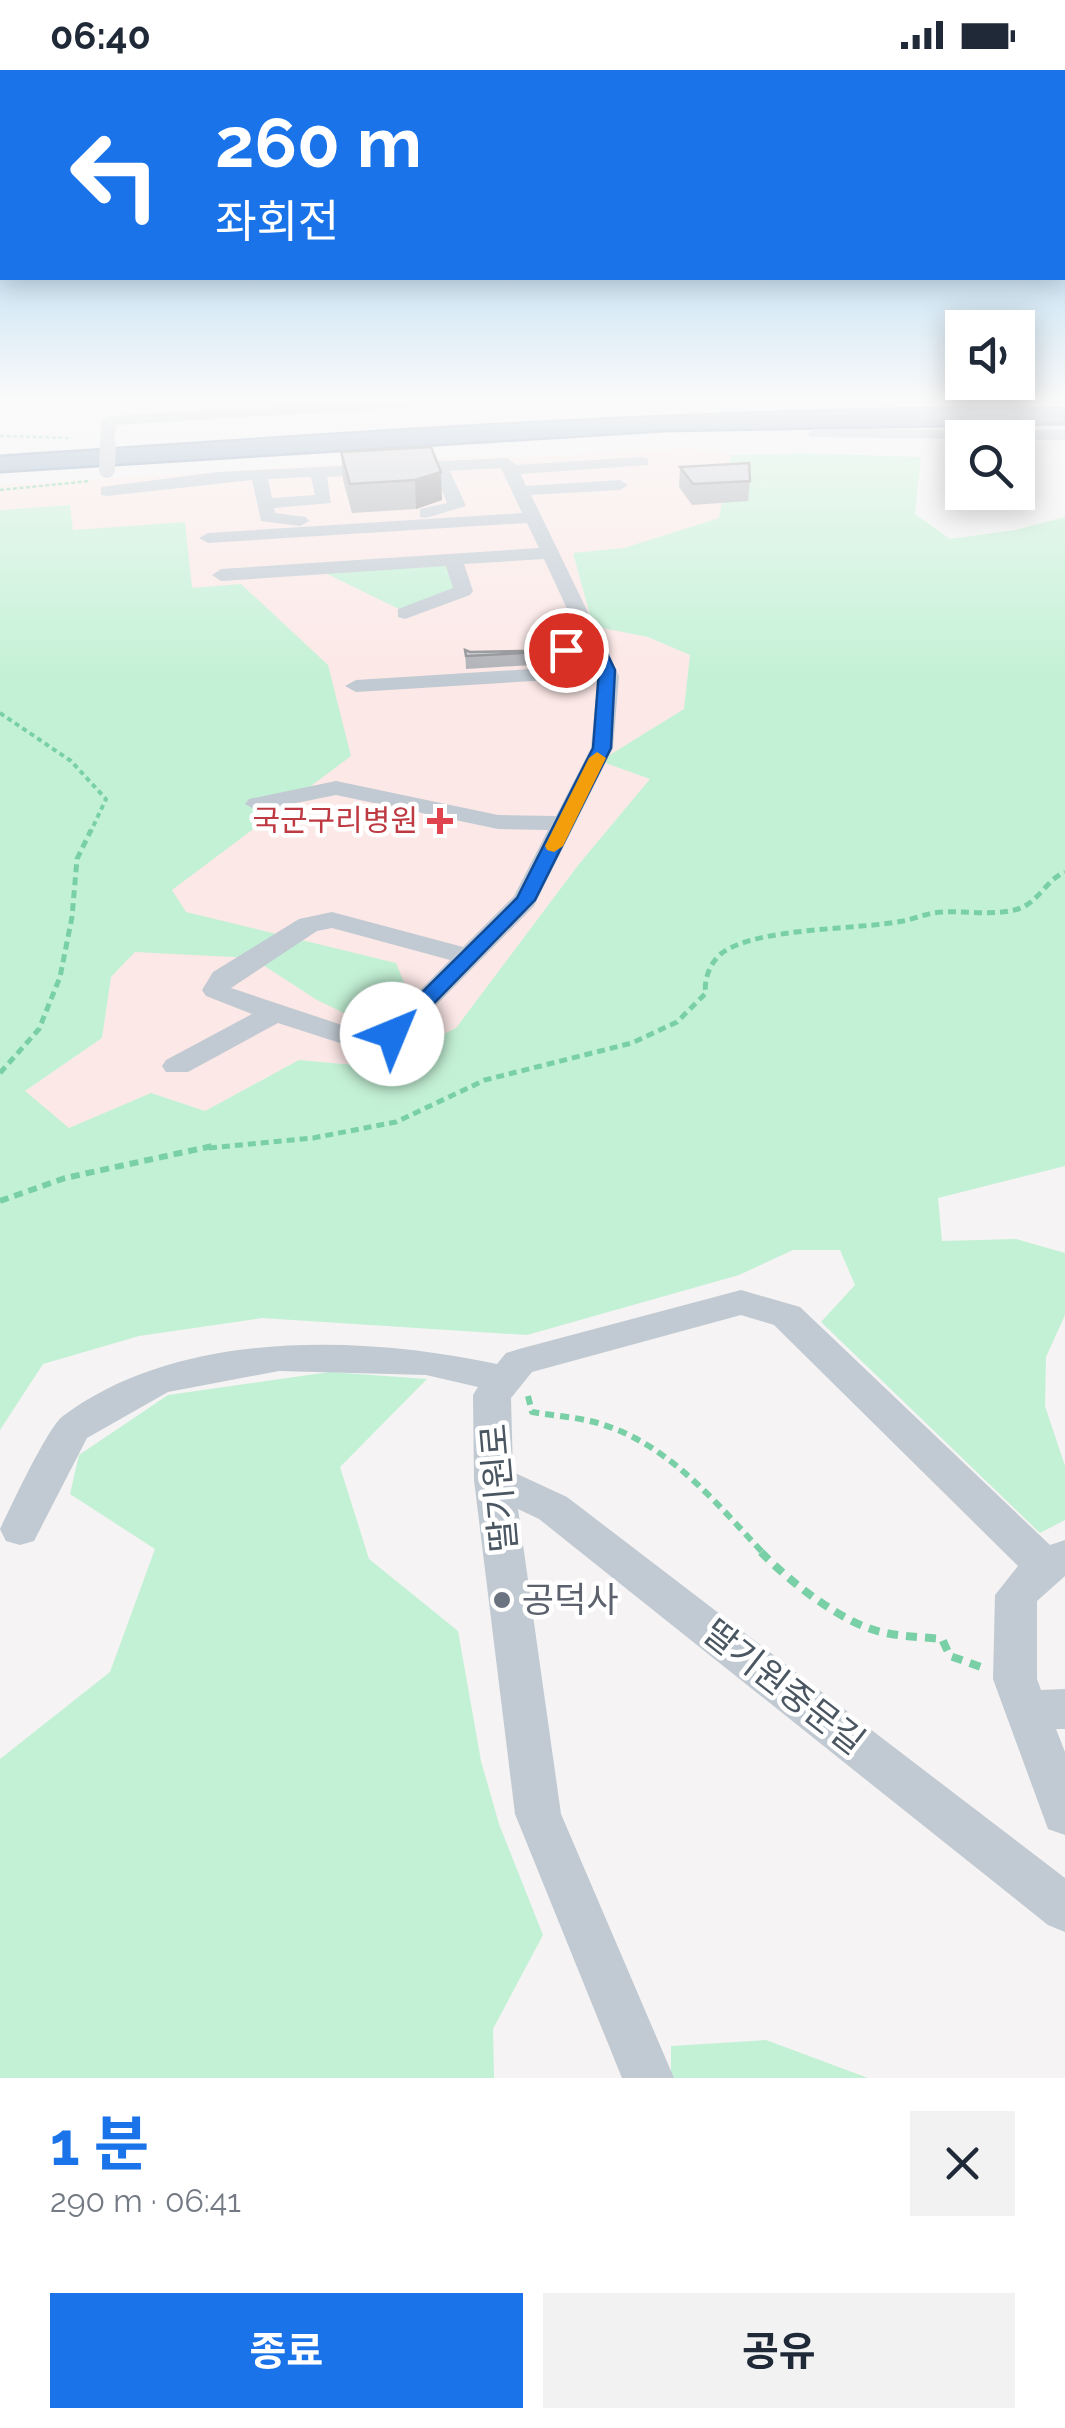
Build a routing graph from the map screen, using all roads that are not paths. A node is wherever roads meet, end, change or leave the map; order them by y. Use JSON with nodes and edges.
{"nodes":[{"id":1,"x":262,"y":493,"type":"edge"},
{"id":2,"x":322,"y":493,"type":"edge"},
{"id":3,"x":452,"y":493,"type":"edge"},
{"id":4,"x":523,"y":493,"type":"edge"},
{"id":5,"x":264,"y":504,"type":"junction"},
{"id":6,"x":535,"y":518,"type":"junction"},
{"id":7,"x":208,"y":538,"type":"dead end"},
{"id":8,"x":553,"y":553,"type":"junction"},
{"id":9,"x":454,"y":560,"type":"junction"},
{"id":10,"x":222,"y":575,"type":"dead end"},
{"id":11,"x":405,"y":613,"type":"dead end"},
{"id":12,"x":607,"y":670,"type":"junction"},
{"id":13,"x":356,"y":686,"type":"dead end"},
{"id":14,"x":257,"y":804,"type":"dead end"},
{"id":15,"x":565,"y":823,"type":"junction"},
{"id":16,"x":469,"y":958,"type":"junction"},
{"id":17,"x":275,"y":1014,"type":"junction"},
{"id":18,"x":177,"y":1066,"type":"dead end"},
{"id":19,"x":502,"y":1383,"type":"junction"},
{"id":20,"x":494,"y":1480,"type":"junction"},
{"id":21,"x":20,"y":1529,"type":"dead end"},
{"id":22,"x":1055,"y":1561,"type":"edge"},
{"id":23,"x":1036,"y":1700,"type":"edge"},
{"id":24,"x":1065,"y":1813,"type":"edge"},
{"id":25,"x":1065,"y":1908,"type":"edge"},
{"id":26,"x":648,"y":2078,"type":"edge"}],
"edges":[{"from":1,"to":5,"type":"street"},
{"from":2,"to":5,"type":"street"},
{"from":3,"to":5,"type":"street"},
{"from":4,"to":6,"type":"street"},
{"from":6,"to":7,"type":"street"},
{"from":6,"to":8,"type":"street"},
{"from":8,"to":9,"type":"street"},
{"from":8,"to":12,"type":"street"},
{"from":9,"to":10,"type":"street"},
{"from":9,"to":11,"type":"street"},
{"from":12,"to":13,"type":"street"},
{"from":12,"to":15,"type":"street"},
{"from":14,"to":15,"type":"street"},
{"from":15,"to":16,"type":"street"},
{"from":16,"to":17,"type":"street"},
{"from":16,"to":17,"type":"street"},
{"from":17,"to":18,"type":"street"},
{"from":19,"to":20,"type":"street","name":"딸기원로"},
{"from":19,"to":21,"type":"street"},
{"from":19,"to":22,"type":"street","name":"딸기원로"},
{"from":20,"to":25,"type":"street","name":"딸기원중문길"},
{"from":20,"to":26,"type":"street","name":"딸기원로"},
{"from":22,"to":23,"type":"street"},
{"from":23,"to":24,"type":"street"}]}
